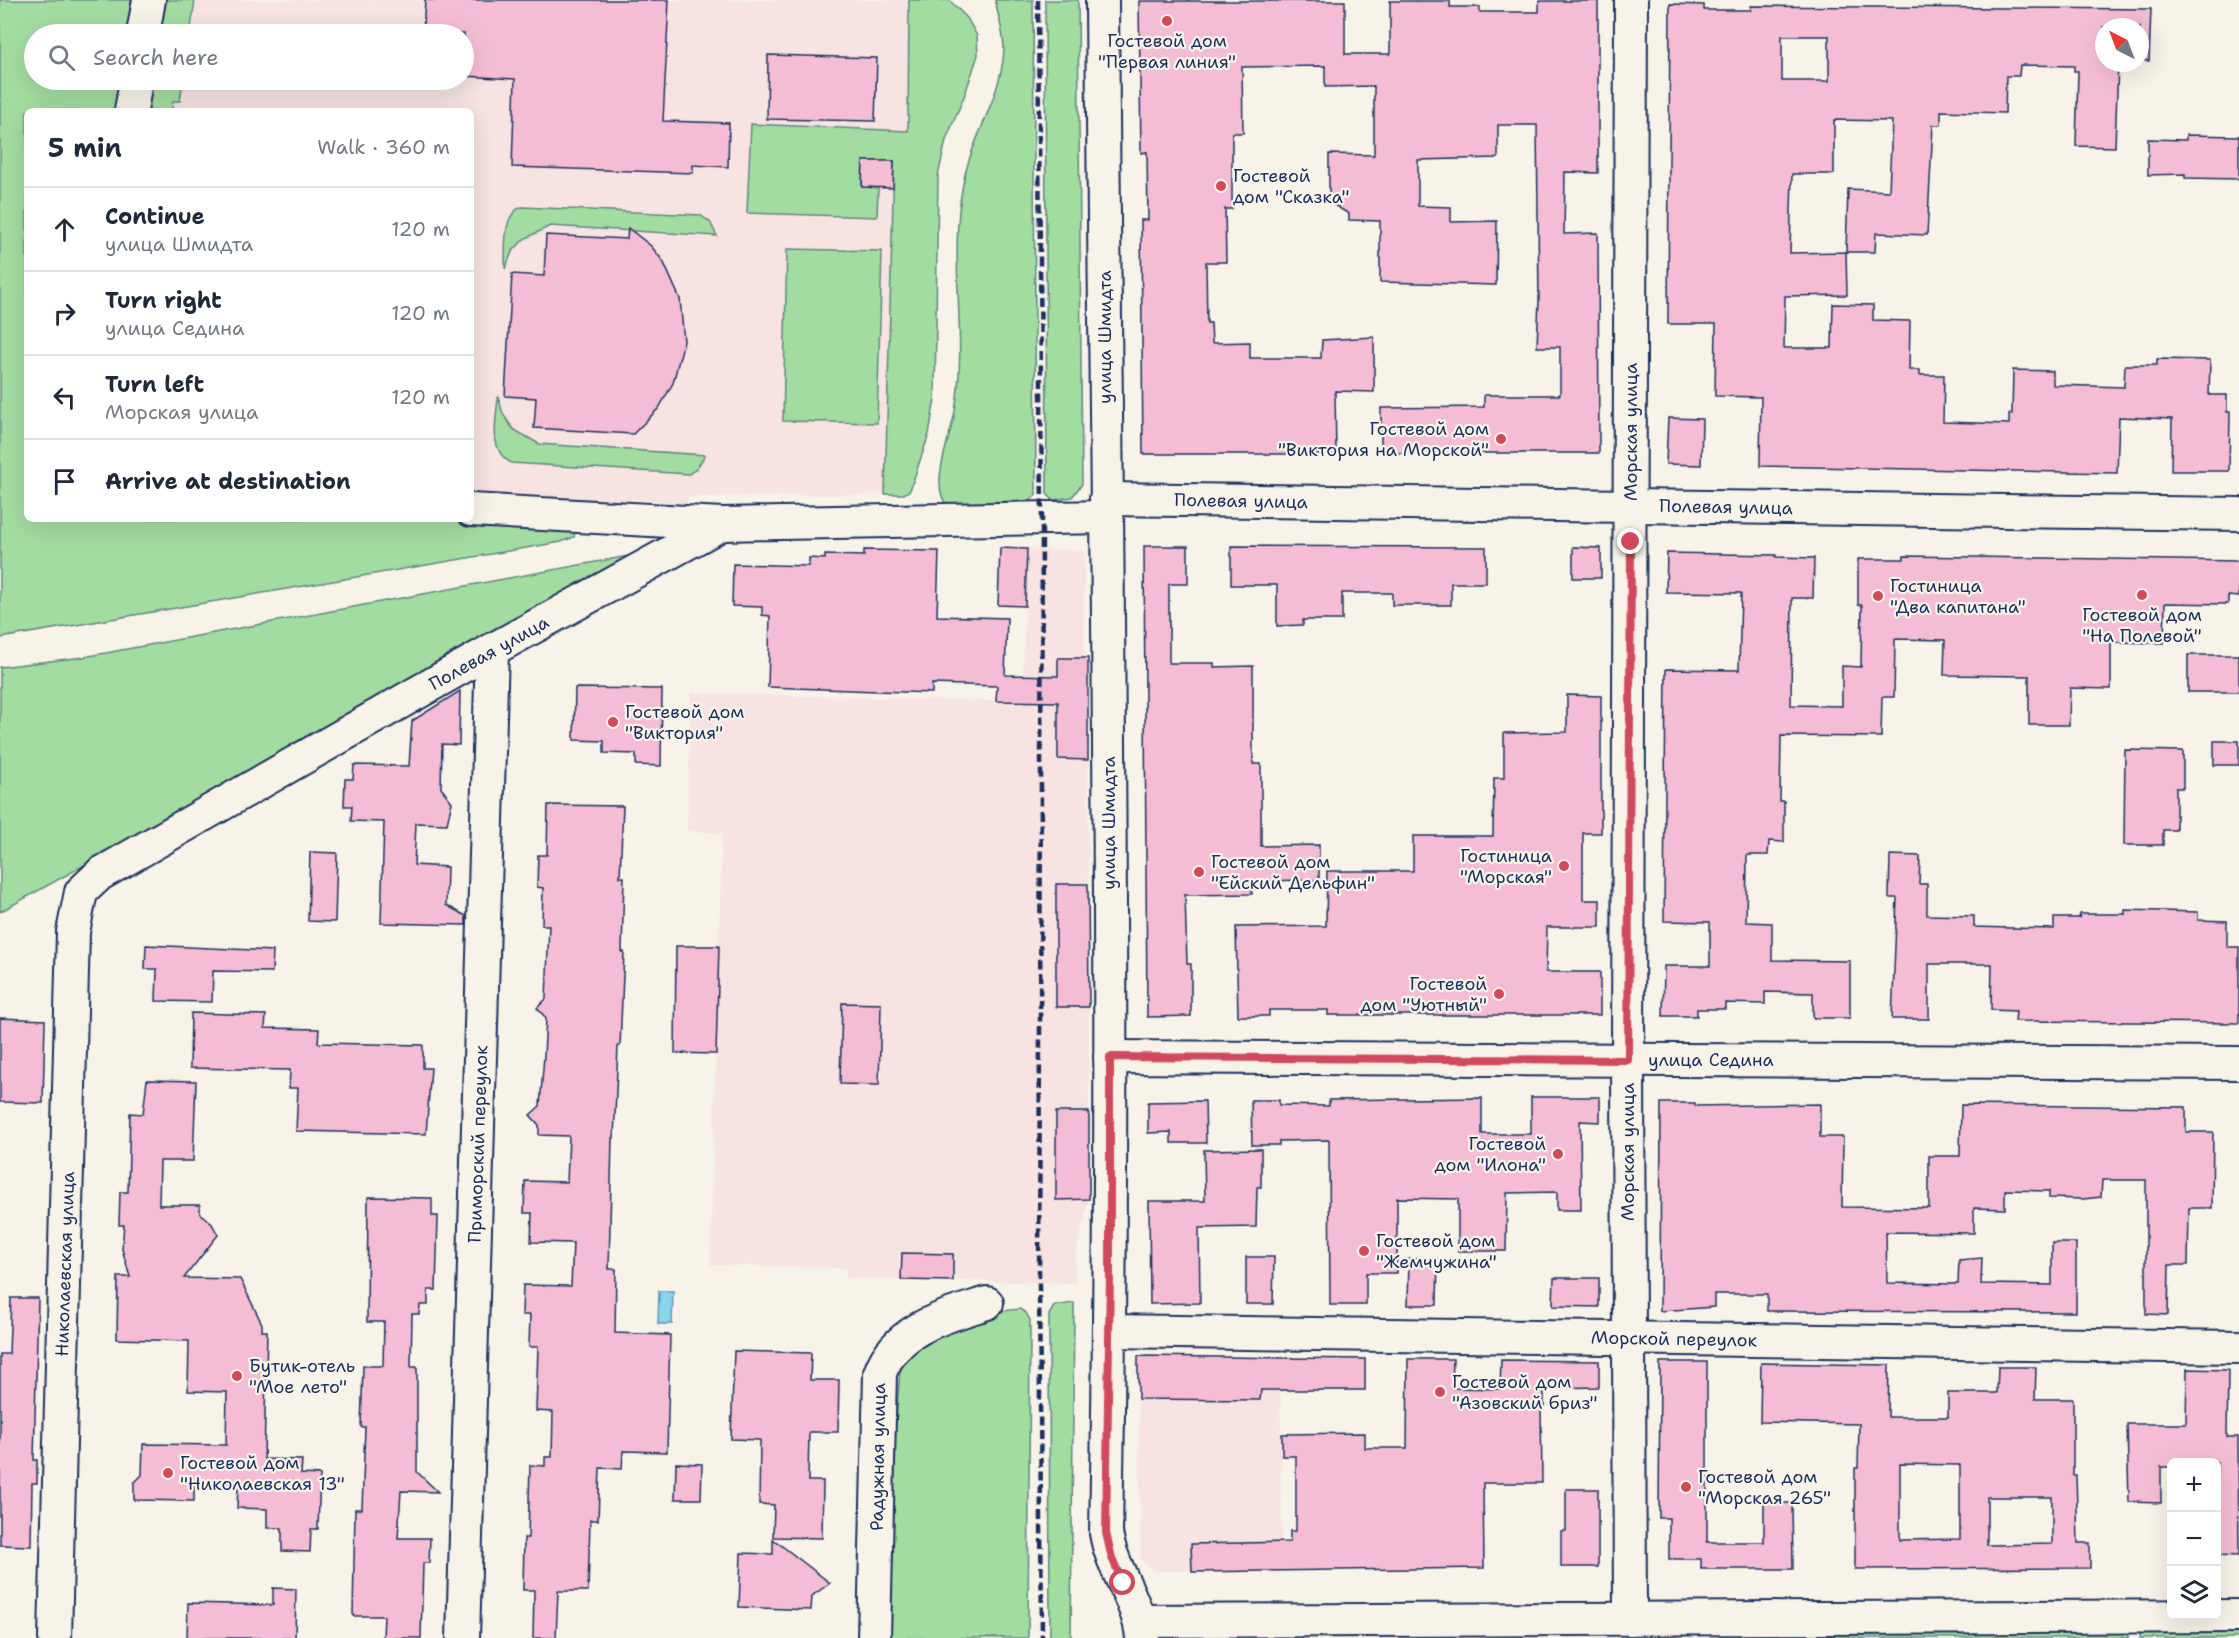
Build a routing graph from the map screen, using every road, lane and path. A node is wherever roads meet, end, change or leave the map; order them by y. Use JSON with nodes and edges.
{"nodes":[{"id":1,"x":149,"y":0,"type":"edge"},
{"id":2,"x":1102,"y":0,"type":"edge"},
{"id":3,"x":1631,"y":0,"type":"edge"},
{"id":4,"x":145,"y":24,"type":"edge"},
{"id":5,"x":134,"y":90,"type":"edge"},
{"id":6,"x":131,"y":108,"type":"edge"},
{"id":7,"x":1631,"y":506,"type":"junction"},
{"id":8,"x":1106,"y":508,"type":"junction"},
{"id":9,"x":474,"y":510,"type":"edge"},
{"id":10,"x":2239,"y":513,"type":"edge"},
{"id":11,"x":722,"y":524,"type":"junction"},
{"id":12,"x":492,"y":650,"type":"junction"},
{"id":13,"x":81,"y":892,"type":"joint"},
{"id":14,"x":1110,"y":1057,"type":"junction"},
{"id":15,"x":1628,"y":1060,"type":"junction"},
{"id":16,"x":2239,"y":1063,"type":"edge"},
{"id":17,"x":987,"y":1303,"type":"dead end"},
{"id":18,"x":1110,"y":1332,"type":"junction"},
{"id":19,"x":1629,"y":1338,"type":"junction"},
{"id":20,"x":2239,"y":1347,"type":"edge"},
{"id":21,"x":2239,"y":1616,"type":"edge"},
{"id":22,"x":1630,"y":1619,"type":"junction"},
{"id":23,"x":1141,"y":1630,"type":"edge"},
{"id":24,"x":55,"y":1638,"type":"edge"},
{"id":25,"x":463,"y":1638,"type":"edge"},
{"id":26,"x":874,"y":1638,"type":"edge"}],
"edges":[{"from":1,"to":4,"type":"street"},
{"from":2,"to":8,"type":"street","name":"улица Шмидта"},
{"from":3,"to":7,"type":"street","name":"Морская улица"},
{"from":5,"to":6,"type":"street"},
{"from":7,"to":8,"type":"street","name":"Полевая улица"},
{"from":7,"to":10,"type":"street","name":"Полевая улица"},
{"from":7,"to":15,"type":"street","name":"Морская улица"},
{"from":8,"to":11,"type":"street","name":"Полевая улица"},
{"from":8,"to":14,"type":"street","name":"улица Шмидта"},
{"from":9,"to":11,"type":"street"},
{"from":11,"to":12,"type":"street","name":"Полевая улица"},
{"from":12,"to":13,"type":"street","name":"Полевая улица"},
{"from":12,"to":25,"type":"street","name":"Приморский переулок"},
{"from":13,"to":24,"type":"street","name":"Николаевская улица"},
{"from":14,"to":15,"type":"street","name":"улица Седина"},
{"from":14,"to":18,"type":"street","name":"улица Шмидта"},
{"from":15,"to":16,"type":"street","name":"улица Седина"},
{"from":15,"to":19,"type":"street","name":"Морская улица"},
{"from":17,"to":26,"type":"street","name":"Радужная улица"},
{"from":18,"to":19,"type":"street","name":"Морской переулок"},
{"from":18,"to":23,"type":"street","name":"улица Шмидта"},
{"from":19,"to":20,"type":"street","name":"Морской переулок"},
{"from":19,"to":22,"type":"street","name":"Морская улица"},
{"from":21,"to":22,"type":"street"},
{"from":22,"to":23,"type":"street"}]}
